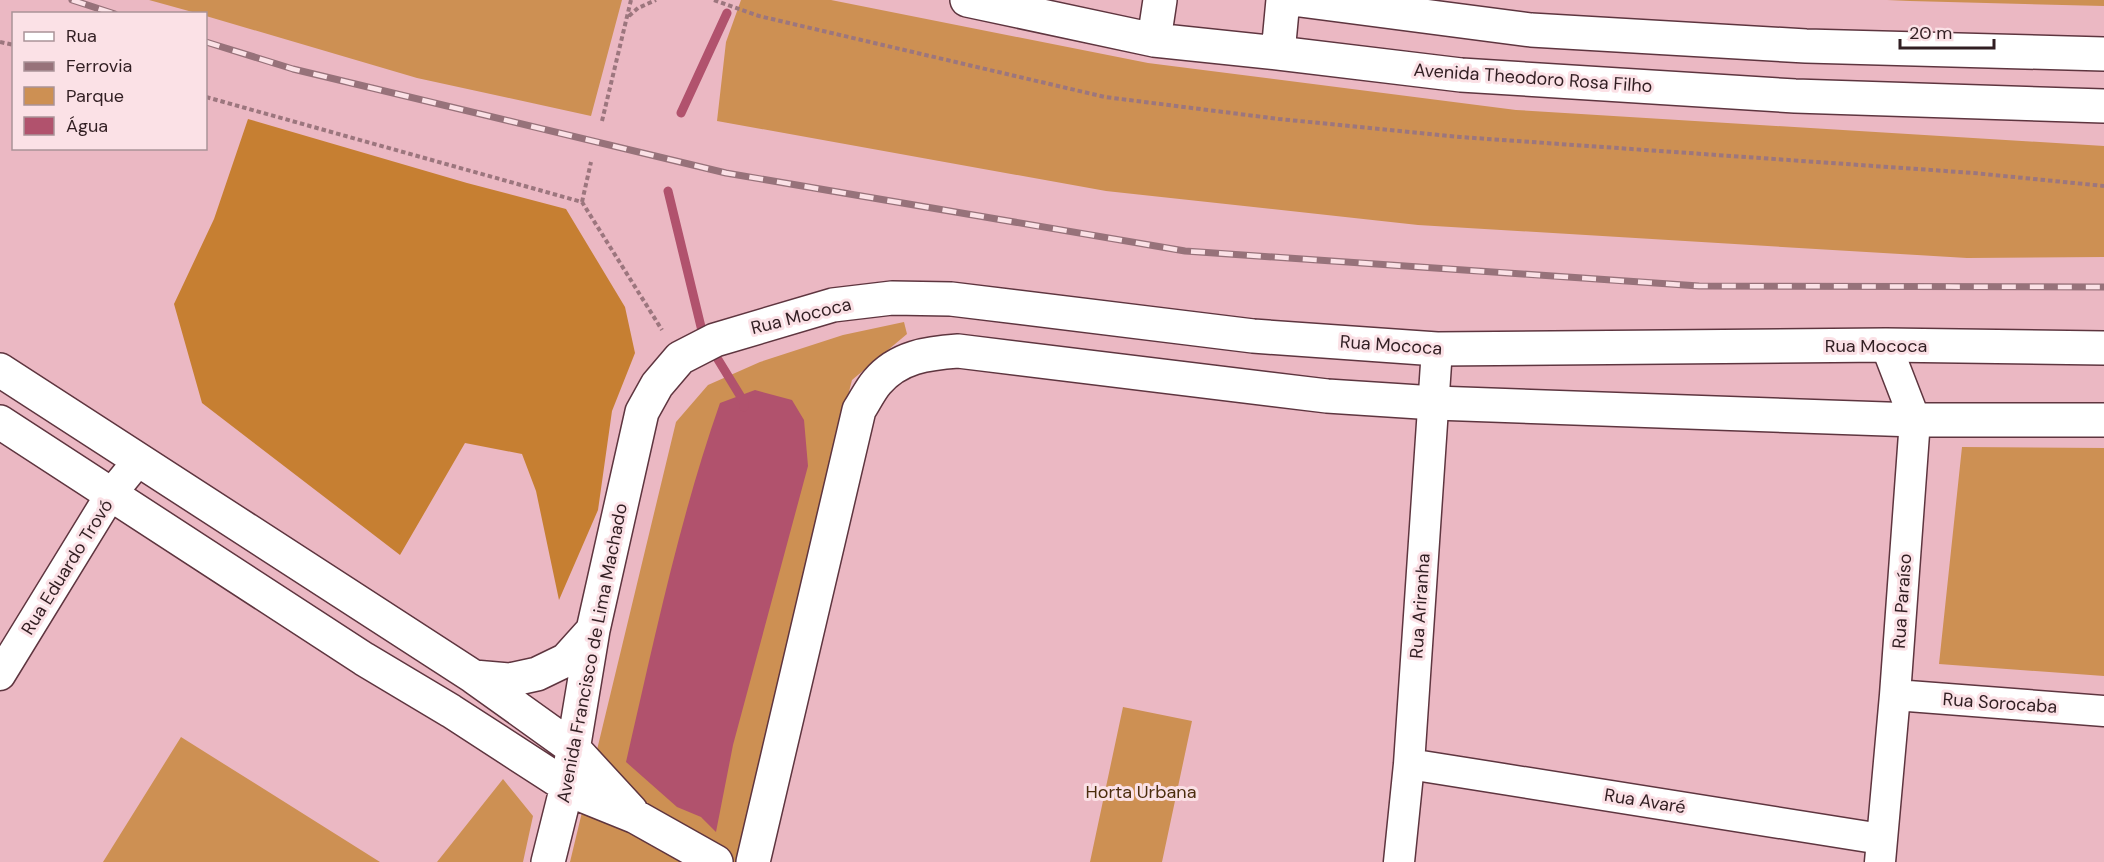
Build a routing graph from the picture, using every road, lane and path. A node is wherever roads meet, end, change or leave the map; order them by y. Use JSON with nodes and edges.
{"nodes":[{"id":1,"x":631,"y":0,"type":"edge"},
{"id":2,"x":656,"y":0,"type":"edge"},
{"id":3,"x":714,"y":0,"type":"edge"},
{"id":4,"x":967,"y":0,"type":"edge"},
{"id":5,"x":1160,"y":0,"type":"edge"},
{"id":6,"x":1283,"y":0,"type":"edge"},
{"id":7,"x":1299,"y":0,"type":"edge"},
{"id":8,"x":627,"y":17,"type":"junction"},
{"id":9,"x":1154,"y":40,"type":"junction"},
{"id":10,"x":1278,"y":52,"type":"junction"},
{"id":11,"x":2104,"y":54,"type":"edge"},
{"id":12,"x":207,"y":97,"type":"edge"},
{"id":13,"x":2104,"y":106,"type":"edge"},
{"id":14,"x":602,"y":121,"type":"dead end"},
{"id":15,"x":591,"y":162,"type":"dead end"},
{"id":16,"x":2104,"y":186,"type":"edge"},
{"id":17,"x":582,"y":202,"type":"junction"},
{"id":18,"x":1886,"y":345,"type":"junction"},
{"id":19,"x":2104,"y":348,"type":"edge"},
{"id":20,"x":1437,"y":349,"type":"junction"},
{"id":21,"x":694,"y":350,"type":"junction"},
{"id":22,"x":0,"y":370,"type":"edge"},
{"id":23,"x":1435,"y":403,"type":"junction"},
{"id":24,"x":1915,"y":420,"type":"junction"},
{"id":25,"x":2104,"y":420,"type":"edge"},
{"id":26,"x":0,"y":422,"type":"edge"},
{"id":27,"x":138,"y":461,"type":"junction"},
{"id":28,"x":111,"y":494,"type":"junction"},
{"id":29,"x":593,"y":630,"type":"junction"},
{"id":30,"x":0,"y":675,"type":"edge"},
{"id":31,"x":474,"y":677,"type":"junction"},
{"id":32,"x":1895,"y":695,"type":"junction"},
{"id":33,"x":2104,"y":711,"type":"edge"},
{"id":34,"x":573,"y":748,"type":"junction"},
{"id":35,"x":1409,"y":764,"type":"junction"},
{"id":36,"x":567,"y":786,"type":"junction"},
{"id":37,"x":636,"y":817,"type":"junction"},
{"id":38,"x":1881,"y":851,"type":"edge"},
{"id":39,"x":548,"y":862,"type":"edge"},
{"id":40,"x":716,"y":862,"type":"edge"},
{"id":41,"x":753,"y":862,"type":"edge"},
{"id":42,"x":1399,"y":862,"type":"edge"}],
"edges":[{"from":1,"to":8,"type":"path"},
{"from":2,"to":8,"type":"path"},
{"from":3,"to":16,"type":"path"},
{"from":4,"to":9,"type":"main road","name":"Avenida Theodoro Rosa Filho"},
{"from":5,"to":9,"type":"main road"},
{"from":6,"to":10,"type":"main road"},
{"from":7,"to":11,"type":"main road"},
{"from":8,"to":14,"type":"path"},
{"from":9,"to":10,"type":"main road","name":"Avenida Theodoro Rosa Filho"},
{"from":10,"to":13,"type":"main road","name":"Avenida Theodoro Rosa Filho"},
{"from":12,"to":17,"type":"path"},
{"from":15,"to":17,"type":"path"},
{"from":17,"to":21,"type":"path"},
{"from":18,"to":19,"type":"main road","name":"Rua Mococa"},
{"from":18,"to":20,"type":"main road","name":"Rua Mococa"},
{"from":18,"to":24,"type":"street","name":"Rua Paraíso"},
{"from":20,"to":21,"type":"main road","name":"Rua Mococa"},
{"from":20,"to":23,"type":"street","name":"Rua Ariranha"},
{"from":21,"to":29,"type":"main road","name":"Avenida Francisco de Lima Machado"},
{"from":22,"to":27,"type":"main road"},
{"from":23,"to":24,"type":"main road"},
{"from":23,"to":35,"type":"street","name":"Rua Ariranha"},
{"from":23,"to":41,"type":"main road"},
{"from":24,"to":25,"type":"main road"},
{"from":24,"to":32,"type":"street","name":"Rua Paraíso"},
{"from":26,"to":28,"type":"main road"},
{"from":27,"to":28,"type":"street","name":"Rua Eduardo Trovó"},
{"from":27,"to":31,"type":"main road"},
{"from":28,"to":30,"type":"street","name":"Rua Eduardo Trovó"},
{"from":28,"to":36,"type":"main road"},
{"from":29,"to":31,"type":"main road"},
{"from":29,"to":34,"type":"main road","name":"Avenida Francisco de Lima Machado"},
{"from":31,"to":34,"type":"main road"},
{"from":32,"to":33,"type":"street","name":"Rua Sorocaba"},
{"from":32,"to":38,"type":"street","name":"Rua Paraíso"},
{"from":34,"to":36,"type":"main road","name":"Avenida Francisco de Lima Machado"},
{"from":34,"to":37,"type":"main road"},
{"from":35,"to":38,"type":"street","name":"Rua Avaré"},
{"from":35,"to":42,"type":"street","name":"Rua Ariranha"},
{"from":36,"to":37,"type":"main road"},
{"from":36,"to":39,"type":"main road","name":"Avenida Francisco de Lima Machado"},
{"from":37,"to":40,"type":"main road"}]}
